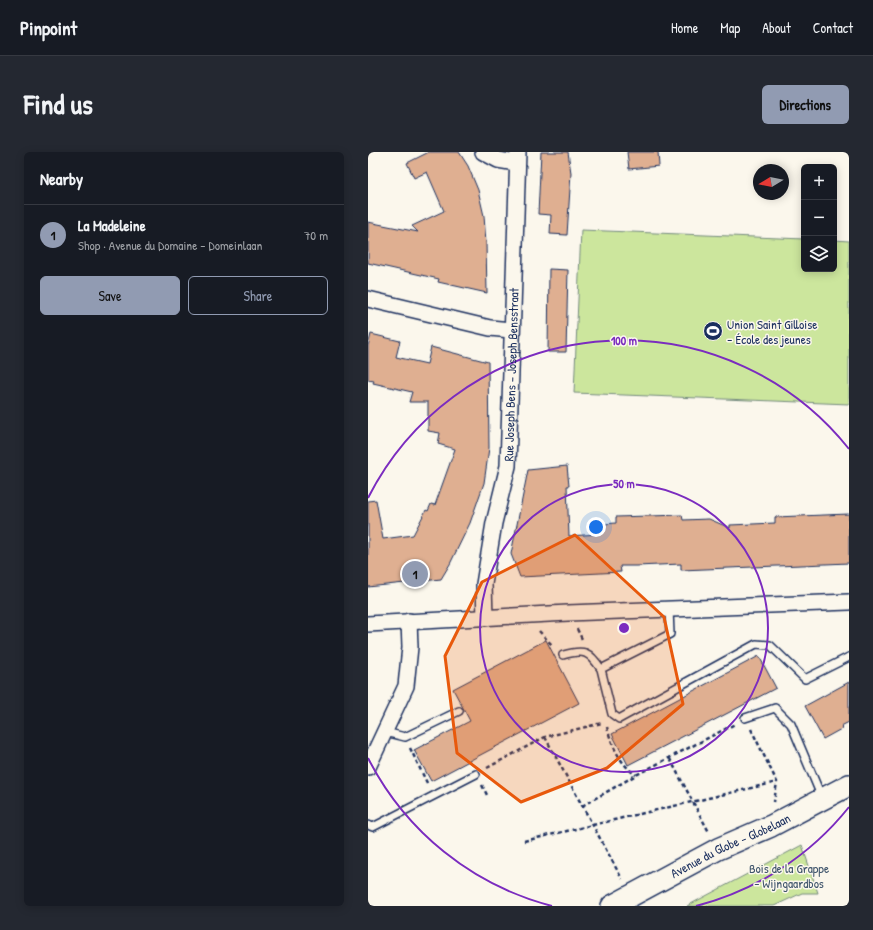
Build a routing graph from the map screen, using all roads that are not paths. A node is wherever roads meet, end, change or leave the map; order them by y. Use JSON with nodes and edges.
{"nodes":[{"id":1,"x":483,"y":152,"type":"edge"},
{"id":2,"x":517,"y":158,"type":"edge"},
{"id":3,"x":368,"y":299,"type":"edge"},
{"id":4,"x":511,"y":330,"type":"junction"},
{"id":5,"x":849,"y":602,"type":"edge"},
{"id":6,"x":669,"y":609,"type":"junction"},
{"id":7,"x":485,"y":618,"type":"junction"},
{"id":8,"x":409,"y":621,"type":"junction"},
{"id":9,"x":368,"y":624,"type":"edge"},
{"id":10,"x":563,"y":656,"type":"road end"},
{"id":11,"x":849,"y":657,"type":"edge"},
{"id":12,"x":601,"y":669,"type":"junction"},
{"id":13,"x":459,"y":711,"type":"dead end"},
{"id":14,"x":745,"y":718,"type":"road end"},
{"id":15,"x":385,"y":732,"type":"junction"},
{"id":16,"x":368,"y":767,"type":"edge"},
{"id":17,"x":476,"y":774,"type":"road end"},
{"id":18,"x":849,"y":785,"type":"edge"},
{"id":19,"x":823,"y":800,"type":"junction"},
{"id":20,"x":368,"y":825,"type":"edge"},
{"id":21,"x":612,"y":906,"type":"edge"}],
"edges":[{"from":1,"to":2,"type":"street","name":"Rue Joseph Bens - Joseph Bensstraat"},
{"from":2,"to":4,"type":"street","name":"Rue Joseph Bens - Joseph Bensstraat"},
{"from":3,"to":4,"type":"street"},
{"from":4,"to":7,"type":"street","name":"Rue Joseph Bens - Joseph Bensstraat"},
{"from":5,"to":6,"type":"street"},
{"from":6,"to":7,"type":"street"},
{"from":6,"to":12,"type":"lane"},
{"from":7,"to":8,"type":"street"},
{"from":8,"to":9,"type":"street"},
{"from":8,"to":15,"type":"street"},
{"from":10,"to":12,"type":"lane"},
{"from":11,"to":12,"type":"lane"},
{"from":13,"to":15,"type":"lane"},
{"from":14,"to":19,"type":"lane"},
{"from":15,"to":16,"type":"street"},
{"from":17,"to":20,"type":"lane"},
{"from":18,"to":19,"type":"street","name":"Avenue du Globe - Globelaan"},
{"from":19,"to":21,"type":"street","name":"Avenue du Globe - Globelaan"}]}
